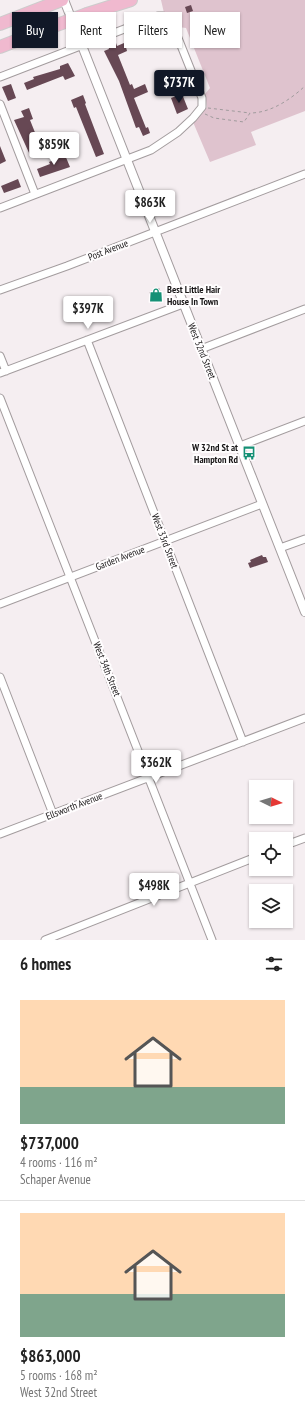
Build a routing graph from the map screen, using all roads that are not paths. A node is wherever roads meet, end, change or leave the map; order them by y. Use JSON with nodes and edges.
{"nodes":[{"id":1,"x":63,"y":0,"type":"edge"},
{"id":2,"x":124,"y":0,"type":"edge"},
{"id":3,"x":131,"y":0,"type":"edge"},
{"id":4,"x":68,"y":12,"type":"edge"},
{"id":5,"x":92,"y":12,"type":"edge"},
{"id":6,"x":93,"y":12,"type":"edge"},
{"id":7,"x":66,"y":22,"type":"edge"},
{"id":8,"x":0,"y":24,"type":"edge"},
{"id":9,"x":116,"y":32,"type":"edge"},
{"id":10,"x":0,"y":47,"type":"edge"},
{"id":11,"x":74,"y":48,"type":"edge"},
{"id":12,"x":83,"y":48,"type":"edge"},
{"id":13,"x":0,"y":77,"type":"edge"},
{"id":14,"x":0,"y":104,"type":"edge"},
{"id":15,"x":127,"y":160,"type":"junction"},
{"id":16,"x":305,"y":174,"type":"edge"},
{"id":17,"x":35,"y":194,"type":"junction"},
{"id":18,"x":0,"y":208,"type":"edge"},
{"id":19,"x":154,"y":232,"type":"junction"},
{"id":20,"x":0,"y":290,"type":"edge"},
{"id":21,"x":183,"y":304,"type":"junction"},
{"id":22,"x":305,"y":309,"type":"edge"},
{"id":23,"x":87,"y":340,"type":"junction"},
{"id":24,"x":201,"y":349,"type":"junction"},
{"id":25,"x":0,"y":356,"type":"edge"},
{"id":26,"x":3,"y":372,"type":"edge"},
{"id":27,"x":0,"y":398,"type":"edge"},
{"id":28,"x":305,"y":421,"type":"edge"},
{"id":29,"x":240,"y":446,"type":"junction"},
{"id":30,"x":262,"y":504,"type":"junction"},
{"id":31,"x":305,"y":539,"type":"edge"},
{"id":32,"x":164,"y":540,"type":"junction"},
{"id":33,"x":280,"y":548,"type":"junction"},
{"id":34,"x":70,"y":577,"type":"junction"},
{"id":35,"x":0,"y":604,"type":"edge"},
{"id":36,"x":305,"y":612,"type":"edge"},
{"id":37,"x":0,"y":677,"type":"edge"},
{"id":38,"x":305,"y":718,"type":"edge"},
{"id":39,"x":243,"y":742,"type":"junction"},
{"id":40,"x":149,"y":776,"type":"junction"},
{"id":41,"x":53,"y":814,"type":"junction"},
{"id":42,"x":0,"y":834,"type":"edge"},
{"id":43,"x":305,"y":838,"type":"edge"},
{"id":44,"x":293,"y":842,"type":"edge"},
{"id":45,"x":249,"y":860,"type":"edge"},
{"id":46,"x":190,"y":883,"type":"junction"},
{"id":47,"x":45,"y":940,"type":"edge"},
{"id":48,"x":212,"y":940,"type":"edge"}],
"edges":[{"from":1,"to":4,"type":"street","name":"West 32nd Street"},
{"from":1,"to":8,"type":"highway"},
{"from":2,"to":5,"type":"highway"},
{"from":3,"to":6,"type":"highway"},
{"from":7,"to":10,"type":"highway","bridge":true},
{"from":9,"to":15,"type":"street"},
{"from":11,"to":13,"type":"street"},
{"from":12,"to":15,"type":"street","name":"West 32nd Street"},
{"from":14,"to":17,"type":"street"},
{"from":15,"to":17,"type":"street"},
{"from":15,"to":19,"type":"street","name":"West 32nd Street"},
{"from":16,"to":19,"type":"street","name":"Post Avenue"},
{"from":17,"to":18,"type":"street"},
{"from":19,"to":20,"type":"street","name":"Post Avenue"},
{"from":19,"to":21,"type":"street","name":"West 32nd Street"},
{"from":21,"to":23,"type":"street"},
{"from":21,"to":24,"type":"street","name":"West 32nd Street"},
{"from":22,"to":24,"type":"street"},
{"from":23,"to":26,"type":"street"},
{"from":23,"to":32,"type":"street","name":"West 33rd Street"},
{"from":24,"to":29,"type":"street","name":"West 32nd Street"},
{"from":25,"to":26,"type":"street"},
{"from":27,"to":34,"type":"street","name":"West 34th Street"},
{"from":28,"to":29,"type":"street"},
{"from":29,"to":30,"type":"street","name":"West 32nd Street"},
{"from":30,"to":32,"type":"street","name":"Garden Avenue"},
{"from":30,"to":33,"type":"street","name":"West 32nd Street"},
{"from":31,"to":33,"type":"street"},
{"from":32,"to":34,"type":"street","name":"Garden Avenue"},
{"from":32,"to":39,"type":"street","name":"West 33rd Street"},
{"from":33,"to":36,"type":"street","name":"West 32nd Street"},
{"from":34,"to":35,"type":"street","name":"Garden Avenue"},
{"from":34,"to":40,"type":"street","name":"West 34th Street"},
{"from":37,"to":41,"type":"street"},
{"from":38,"to":39,"type":"street","name":"Ellsworth Avenue"},
{"from":39,"to":40,"type":"street","name":"Ellsworth Avenue"},
{"from":40,"to":41,"type":"street","name":"Ellsworth Avenue"},
{"from":40,"to":46,"type":"street","name":"West 34th Street"},
{"from":41,"to":42,"type":"street","name":"Ellsworth Avenue"},
{"from":43,"to":44,"type":"street"},
{"from":45,"to":46,"type":"street"},
{"from":46,"to":47,"type":"street"},
{"from":46,"to":48,"type":"street","name":"West 34th Street"}]}
